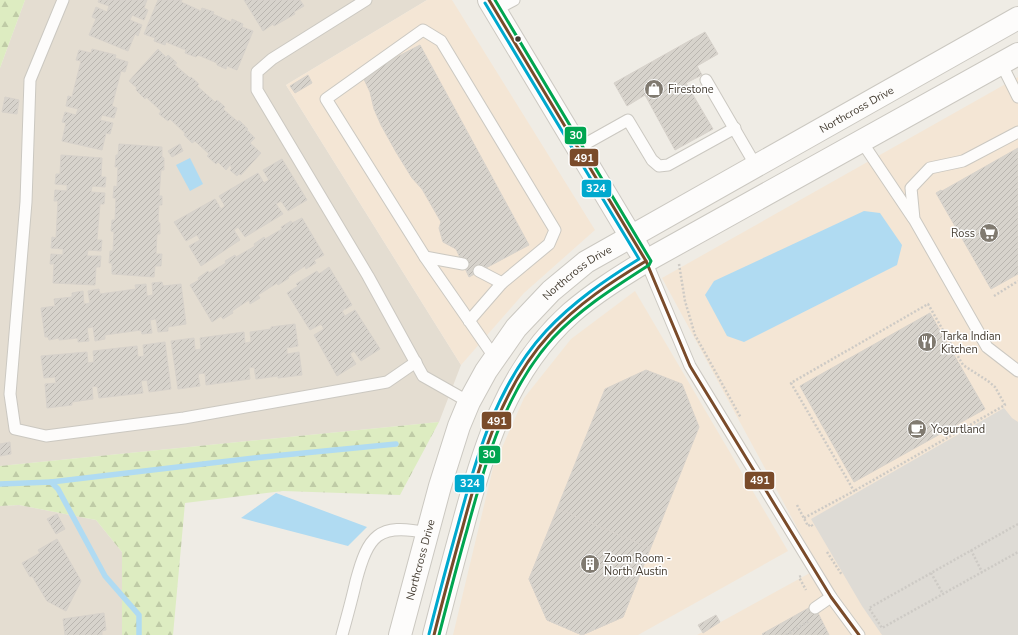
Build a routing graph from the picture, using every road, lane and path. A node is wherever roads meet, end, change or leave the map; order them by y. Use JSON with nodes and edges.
{"nodes":[{"id":1,"x":63,"y":0,"type":"edge"},
{"id":2,"x":366,"y":0,"type":"edge"},
{"id":3,"x":514,"y":0,"type":"edge"},
{"id":4,"x":350,"y":4,"type":"edge"},
{"id":5,"x":492,"y":5,"type":"edge"},
{"id":6,"x":1018,"y":18,"type":"edge"},
{"id":7,"x":1009,"y":59,"type":"edge"},
{"id":8,"x":706,"y":80,"type":"dead end"},
{"id":9,"x":1018,"y":97,"type":"edge"},
{"id":10,"x":844,"y":117,"type":"junction"},
{"id":11,"x":735,"y":128,"type":"junction"},
{"id":12,"x":1018,"y":132,"type":"edge"},
{"id":13,"x":862,"y":142,"type":"junction"},
{"id":14,"x":578,"y":148,"type":"junction"},
{"id":15,"x":756,"y":166,"type":"junction"},
{"id":16,"x":914,"y":219,"type":"junction"},
{"id":17,"x":632,"y":236,"type":"junction"},
{"id":18,"x":424,"y":257,"type":"junction"},
{"id":19,"x":646,"y":261,"type":"junction"},
{"id":20,"x":463,"y":264,"type":"dead end"},
{"id":21,"x":679,"y":264,"type":"dead end"},
{"id":22,"x":479,"y":271,"type":"dead end"},
{"id":23,"x":1018,"y":281,"type":"edge"},
{"id":24,"x":502,"y":283,"type":"junction"},
{"id":25,"x":994,"y":296,"type":"dead end"},
{"id":26,"x":469,"y":321,"type":"junction"},
{"id":27,"x":495,"y":358,"type":"junction"},
{"id":28,"x":416,"y":362,"type":"junction"},
{"id":29,"x":1018,"y":371,"type":"edge"},
{"id":30,"x":469,"y":402,"type":"junction"},
{"id":31,"x":743,"y":422,"type":"dead end"},
{"id":32,"x":854,"y":491,"type":"junction"},
{"id":33,"x":796,"y":505,"type":"dead end"},
{"id":34,"x":804,"y":518,"type":"junction"},
{"id":35,"x":1018,"y":525,"type":"edge"},
{"id":36,"x":813,"y":527,"type":"dead end"},
{"id":37,"x":427,"y":533,"type":"junction"},
{"id":38,"x":459,"y":540,"type":"junction"},
{"id":39,"x":971,"y":550,"type":"junction"},
{"id":40,"x":827,"y":552,"type":"dead end"},
{"id":41,"x":1018,"y":552,"type":"edge"},
{"id":42,"x":831,"y":558,"type":"junction"},
{"id":43,"x":828,"y":559,"type":"dead end"},
{"id":44,"x":982,"y":572,"type":"junction"},
{"id":45,"x":930,"y":573,"type":"junction"},
{"id":46,"x":842,"y":575,"type":"dead end"},
{"id":47,"x":943,"y":594,"type":"junction"},
{"id":48,"x":832,"y":597,"type":"junction"},
{"id":49,"x":815,"y":608,"type":"dead end"},
{"id":50,"x":812,"y":619,"type":"dead end"},
{"id":51,"x":342,"y":635,"type":"edge"},
{"id":52,"x":400,"y":635,"type":"edge"},
{"id":53,"x":434,"y":635,"type":"edge"},
{"id":54,"x":786,"y":635,"type":"edge"},
{"id":55,"x":859,"y":635,"type":"edge"}],
"edges":[{"from":1,"to":28,"type":"lane"},
{"from":2,"to":4,"type":"lane"},
{"from":3,"to":5,"type":"lane"},
{"from":4,"to":28,"type":"lane"},
{"from":5,"to":14,"type":"street"},
{"from":6,"to":10,"type":"street","name":"Northcross Drive"},
{"from":7,"to":9,"type":"lane"},
{"from":7,"to":13,"type":"street"},
{"from":8,"to":11,"type":"lane"},
{"from":10,"to":13,"type":"street"},
{"from":10,"to":15,"type":"street","name":"Northcross Drive"},
{"from":11,"to":14,"type":"lane"},
{"from":11,"to":15,"type":"lane"},
{"from":12,"to":16,"type":"lane"},
{"from":13,"to":16,"type":"lane"},
{"from":13,"to":19,"type":"street"},
{"from":14,"to":17,"type":"street"},
{"from":15,"to":17,"type":"street","name":"Northcross Drive"},
{"from":16,"to":29,"type":"lane"},
{"from":17,"to":19,"type":"street"},
{"from":17,"to":27,"type":"street","name":"Northcross Drive"},
{"from":18,"to":20,"type":"lane"},
{"from":18,"to":24,"type":"lane"},
{"from":18,"to":26,"type":"lane"},
{"from":19,"to":38,"type":"street"},
{"from":19,"to":48,"type":"lane"},
{"from":21,"to":31,"type":"path"},
{"from":22,"to":24,"type":"lane"},
{"from":23,"to":25,"type":"path"},
{"from":24,"to":26,"type":"lane"},
{"from":26,"to":27,"type":"lane"},
{"from":27,"to":30,"type":"street","name":"Northcross Drive"},
{"from":28,"to":30,"type":"lane"},
{"from":30,"to":37,"type":"street","name":"Northcross Drive"},
{"from":32,"to":32,"type":"path"},
{"from":32,"to":34,"type":"path"},
{"from":33,"to":34,"type":"path"},
{"from":34,"to":36,"type":"path"},
{"from":35,"to":39,"type":"path"},
{"from":37,"to":38,"type":"street"},
{"from":37,"to":51,"type":"lane"},
{"from":37,"to":52,"type":"street","name":"Northcross Drive"},
{"from":38,"to":53,"type":"street"},
{"from":39,"to":44,"type":"path"},
{"from":39,"to":45,"type":"path"},
{"from":40,"to":42,"type":"path"},
{"from":41,"to":44,"type":"path"},
{"from":42,"to":43,"type":"path"},
{"from":42,"to":46,"type":"path"},
{"from":44,"to":47,"type":"path"},
{"from":45,"to":47,"type":"path"},
{"from":45,"to":47,"type":"path"},
{"from":48,"to":49,"type":"lane"},
{"from":48,"to":55,"type":"lane"},
{"from":50,"to":54,"type":"path"}]}
